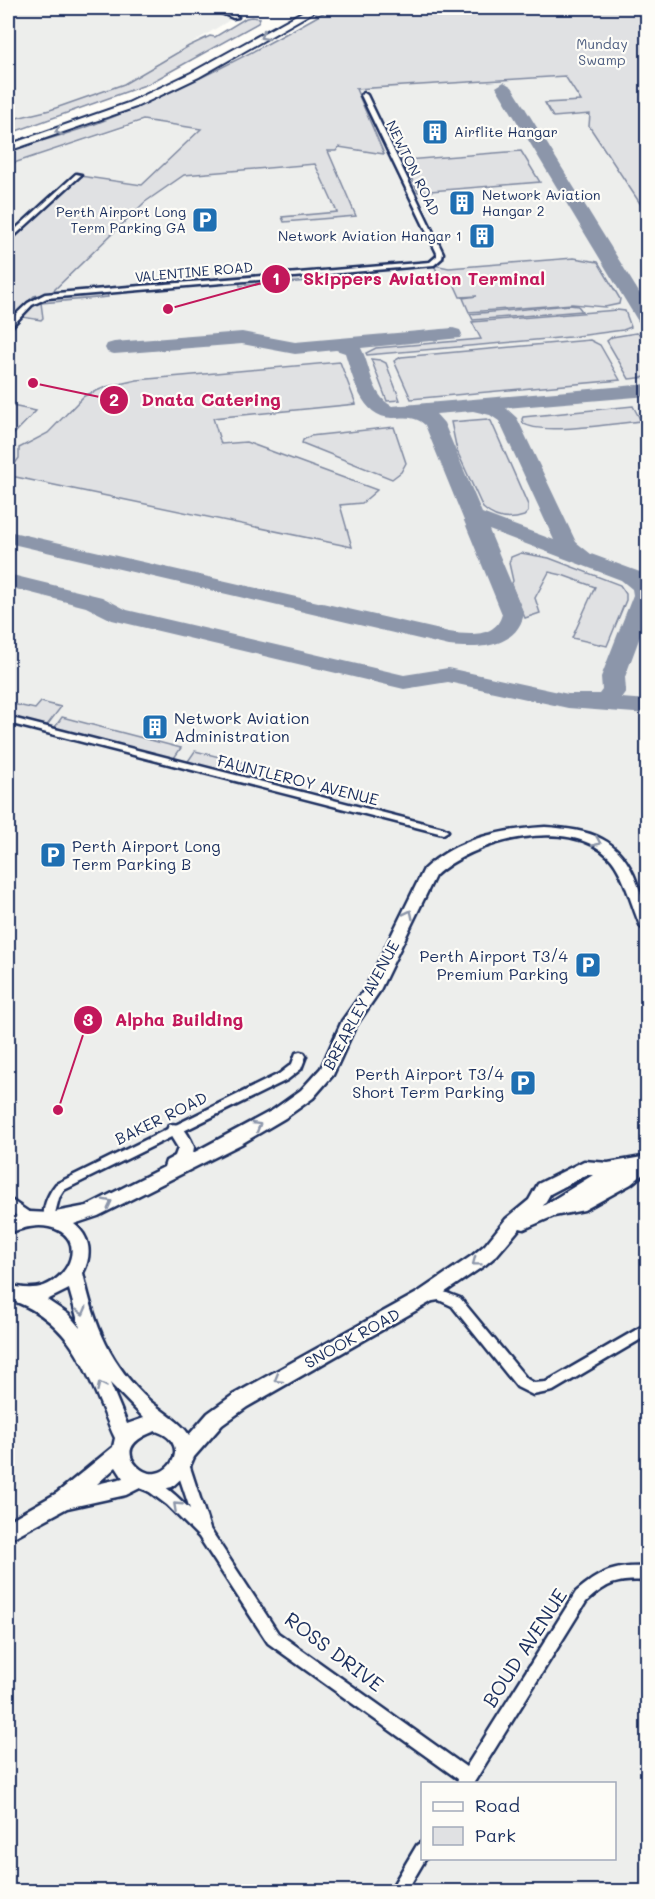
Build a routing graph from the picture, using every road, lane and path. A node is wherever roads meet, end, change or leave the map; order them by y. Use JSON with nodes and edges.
{"nodes":[{"id":1,"x":213,"y":8,"type":"edge"},
{"id":2,"x":295,"y":8,"type":"edge"},
{"id":3,"x":315,"y":8,"type":"edge"},
{"id":4,"x":235,"y":17,"type":"dead end"},
{"id":5,"x":243,"y":35,"type":"dead end"},
{"id":6,"x":172,"y":73,"type":"dead end"},
{"id":7,"x":364,"y":94,"type":"dead end"},
{"id":8,"x":8,"y":136,"type":"edge"},
{"id":9,"x":8,"y":148,"type":"edge"},
{"id":10,"x":78,"y":175,"type":"dead end"},
{"id":11,"x":8,"y":239,"type":"edge"},
{"id":12,"x":440,"y":253,"type":"joint"},
{"id":13,"x":8,"y":325,"type":"edge"},
{"id":14,"x":8,"y":720,"type":"edge"},
{"id":15,"x":443,"y":831,"type":"dead end"},
{"id":16,"x":643,"y":917,"type":"edge"},
{"id":17,"x":300,"y":1056,"type":"dead end"},
{"id":18,"x":175,"y":1130,"type":"junction"},
{"id":19,"x":638,"y":1169,"type":"edge"},
{"id":20,"x":140,"y":1187,"type":"junction"},
{"id":21,"x":8,"y":1203,"type":"edge"},
{"id":22,"x":530,"y":1214,"type":"junction"},
{"id":23,"x":29,"y":1218,"type":"junction"},
{"id":24,"x":51,"y":1219,"type":"junction"},
{"id":25,"x":8,"y":1226,"type":"edge"},
{"id":26,"x":74,"y":1273,"type":"junction"},
{"id":27,"x":11,"y":1293,"type":"edge"},
{"id":28,"x":423,"y":1298,"type":"junction"},
{"id":29,"x":648,"y":1328,"type":"edge"},
{"id":30,"x":165,"y":1425,"type":"junction"},
{"id":31,"x":123,"y":1446,"type":"junction"},
{"id":32,"x":184,"y":1459,"type":"junction"},
{"id":33,"x":142,"y":1481,"type":"junction"},
{"id":34,"x":64,"y":1499,"type":"junction"},
{"id":35,"x":8,"y":1531,"type":"edge"},
{"id":36,"x":204,"y":1533,"type":"junction"},
{"id":37,"x":648,"y":1574,"type":"edge"},
{"id":38,"x":466,"y":1780,"type":"edge"},
{"id":39,"x":421,"y":1853,"type":"edge"},
{"id":40,"x":397,"y":1892,"type":"edge"}],
"edges":[{"from":1,"to":4,"type":"street"},
{"from":2,"to":5,"type":"highway"},
{"from":3,"to":9,"type":"highway","one_way":true},
{"from":6,"to":8,"type":"highway"},
{"from":7,"to":12,"type":"street","name":"NEWTON ROAD"},
{"from":10,"to":11,"type":"street"},
{"from":12,"to":13,"type":"street","name":"VALENTINE ROAD"},
{"from":14,"to":15,"type":"street","name":"FAUNTLEROY AVENUE"},
{"from":20,"to":16,"type":"main road","name":"BREARLEY AVENUE","one_way":true},
{"from":17,"to":18,"type":"street","name":"BAKER ROAD"},
{"from":18,"to":20,"type":"main road"},
{"from":18,"to":24,"type":"street","name":"BAKER ROAD"},
{"from":19,"to":22,"type":"main road"},
{"from":19,"to":22,"type":"main road","name":"SNOOK ROAD"},
{"from":24,"to":20,"type":"main road","name":"BREARLEY AVENUE","one_way":true},
{"from":21,"to":23,"type":"street"},
{"from":22,"to":28,"type":"main road","name":"SNOOK ROAD","one_way":true},
{"from":23,"to":24,"type":"main road","name":"BREARLEY AVENUE"},
{"from":23,"to":25,"type":"main road"},
{"from":24,"to":26,"type":"main road"},
{"from":26,"to":27,"type":"main road"},
{"from":26,"to":30,"type":"main road","one_way":true},
{"from":31,"to":27,"type":"main road","one_way":true},
{"from":28,"to":29,"type":"street"},
{"from":28,"to":32,"type":"main road","name":"SNOOK ROAD","one_way":true},
{"from":30,"to":31,"type":"main road"},
{"from":30,"to":32,"type":"main road"},
{"from":31,"to":33,"type":"main road"},
{"from":31,"to":34,"type":"main road"},
{"from":32,"to":33,"type":"main road"},
{"from":32,"to":36,"type":"street","name":"ROSS DRIVE"},
{"from":33,"to":34,"type":"main road"},
{"from":36,"to":33,"type":"street","name":"ROSS DRIVE","one_way":true},
{"from":34,"to":35,"type":"main road"},
{"from":36,"to":38,"type":"street","name":"ROSS DRIVE"},
{"from":37,"to":38,"type":"street","name":"BOUD AVENUE"},
{"from":39,"to":40,"type":"street"}]}
